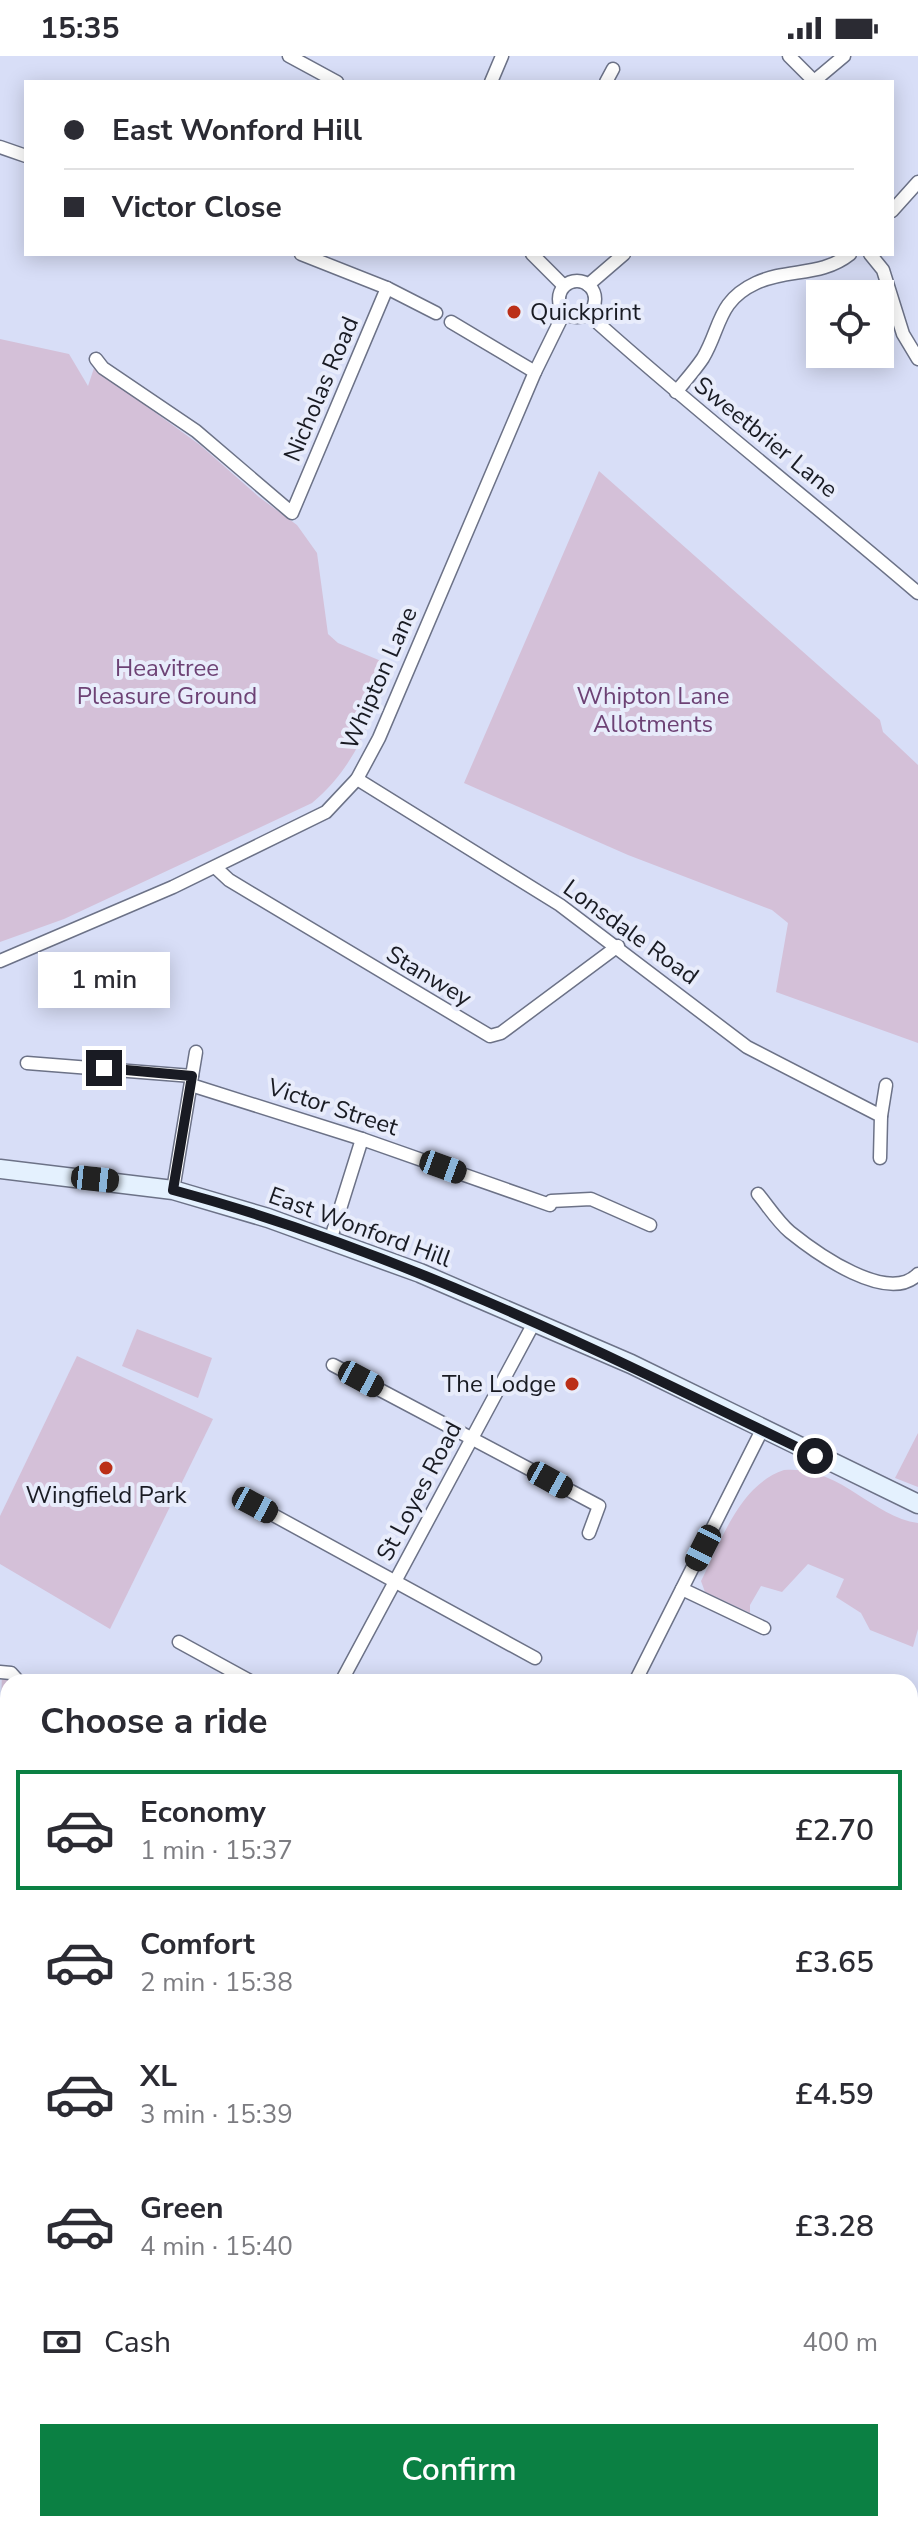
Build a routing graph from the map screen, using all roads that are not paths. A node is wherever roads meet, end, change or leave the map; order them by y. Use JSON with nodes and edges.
{"nodes":[{"id":1,"x":289,"y":56,"type":"edge"},
{"id":2,"x":502,"y":56,"type":"edge"},
{"id":3,"x":789,"y":56,"type":"edge"},
{"id":4,"x":844,"y":56,"type":"edge"},
{"id":5,"x":308,"y":61,"type":"edge"},
{"id":6,"x":613,"y":69,"type":"dead end"},
{"id":7,"x":334,"y":80,"type":"edge"},
{"id":8,"x":492,"y":80,"type":"edge"},
{"id":9,"x":607,"y":80,"type":"edge"},
{"id":10,"x":812,"y":80,"type":"edge"},
{"id":11,"x":814,"y":80,"type":"edge"},
{"id":12,"x":0,"y":147,"type":"edge"},
{"id":13,"x":24,"y":155,"type":"edge"},
{"id":14,"x":918,"y":182,"type":"edge"},
{"id":15,"x":894,"y":209,"type":"edge"},
{"id":16,"x":306,"y":256,"type":"edge"},
{"id":17,"x":534,"y":256,"type":"edge"},
{"id":18,"x":622,"y":256,"type":"edge"},
{"id":19,"x":847,"y":256,"type":"edge"},
{"id":20,"x":872,"y":256,"type":"edge"},
{"id":21,"x":588,"y":285,"type":"junction"},
{"id":22,"x":564,"y":286,"type":"junction"},
{"id":23,"x":387,"y":288,"type":"junction"},
{"id":24,"x":591,"y":312,"type":"junction"},
{"id":25,"x":436,"y":313,"type":"dead end"},
{"id":26,"x":564,"y":313,"type":"junction"},
{"id":27,"x":451,"y":322,"type":"dead end"},
{"id":28,"x":96,"y":359,"type":"dead end"},
{"id":29,"x":918,"y":359,"type":"edge"},
{"id":30,"x":535,"y":372,"type":"junction"},
{"id":31,"x":676,"y":392,"type":"junction"},
{"id":32,"x":918,"y":593,"type":"edge"},
{"id":33,"x":357,"y":779,"type":"junction"},
{"id":34,"x":215,"y":867,"type":"junction"},
{"id":35,"x":618,"y":946,"type":"junction"},
{"id":36,"x":0,"y":961,"type":"edge"},
{"id":37,"x":196,"y":1052,"type":"dead end"},
{"id":38,"x":27,"y":1063,"type":"dead end"},
{"id":39,"x":191,"y":1081,"type":"junction"},
{"id":40,"x":886,"y":1085,"type":"dead end"},
{"id":41,"x":881,"y":1116,"type":"junction"},
{"id":42,"x":362,"y":1139,"type":"junction"},
{"id":43,"x":880,"y":1158,"type":"dead end"},
{"id":44,"x":0,"y":1169,"type":"edge"},
{"id":45,"x":173,"y":1190,"type":"junction"},
{"id":46,"x":758,"y":1194,"type":"dead end"},
{"id":47,"x":650,"y":1225,"type":"dead end"},
{"id":48,"x":330,"y":1241,"type":"junction"},
{"id":49,"x":918,"y":1274,"type":"edge"},
{"id":50,"x":535,"y":1321,"type":"junction"},
{"id":51,"x":333,"y":1365,"type":"dead end"},
{"id":52,"x":762,"y":1430,"type":"junction"},
{"id":53,"x":473,"y":1439,"type":"junction"},
{"id":54,"x":918,"y":1504,"type":"edge"},
{"id":55,"x":255,"y":1505,"type":"dead end"},
{"id":56,"x":589,"y":1533,"type":"dead end"},
{"id":57,"x":396,"y":1581,"type":"junction"},
{"id":58,"x":682,"y":1589,"type":"junction"},
{"id":59,"x":764,"y":1628,"type":"dead end"},
{"id":60,"x":179,"y":1642,"type":"dead end"},
{"id":61,"x":535,"y":1658,"type":"dead end"},
{"id":62,"x":237,"y":1674,"type":"edge"},
{"id":63,"x":345,"y":1674,"type":"edge"},
{"id":64,"x":639,"y":1674,"type":"edge"},
{"id":65,"x":0,"y":1910,"type":"edge"},
{"id":66,"x":0,"y":1942,"type":"edge"}],
"edges":[{"from":1,"to":5,"type":"street"},
{"from":2,"to":8,"type":"street"},
{"from":3,"to":10,"type":"street"},
{"from":4,"to":11,"type":"street"},
{"from":5,"to":7,"type":"street"},
{"from":6,"to":9,"type":"street"},
{"from":12,"to":13,"type":"street"},
{"from":14,"to":15,"type":"street"},
{"from":16,"to":23,"type":"street"},
{"from":17,"to":22,"type":"street"},
{"from":18,"to":21,"type":"street"},
{"from":19,"to":31,"type":"street"},
{"from":20,"to":29,"type":"street"},
{"from":21,"to":22,"type":"street"},
{"from":21,"to":24,"type":"street"},
{"from":22,"to":26,"type":"street"},
{"from":23,"to":25,"type":"street"},
{"from":23,"to":28,"type":"street","name":"Nicholas Road"},
{"from":24,"to":26,"type":"street"},
{"from":24,"to":31,"type":"street","name":"Sweetbrier Lane"},
{"from":26,"to":30,"type":"street","name":"Whipton Lane"},
{"from":27,"to":30,"type":"street"},
{"from":30,"to":33,"type":"street","name":"Whipton Lane"},
{"from":31,"to":32,"type":"street","name":"Sweetbrier Lane"},
{"from":33,"to":34,"type":"street","name":"Whipton Lane"},
{"from":33,"to":35,"type":"street","name":"Lonsdale Road"},
{"from":34,"to":35,"type":"street","name":"Stanwey"},
{"from":34,"to":36,"type":"street","name":"Whipton Lane"},
{"from":35,"to":41,"type":"street","name":"Lonsdale Road"},
{"from":37,"to":39,"type":"street"},
{"from":38,"to":39,"type":"street","name":"Victor Street"},
{"from":39,"to":42,"type":"street","name":"Victor Street"},
{"from":39,"to":45,"type":"street"},
{"from":40,"to":41,"type":"street"},
{"from":41,"to":43,"type":"street"},
{"from":42,"to":47,"type":"street","name":"Victor Street"},
{"from":42,"to":48,"type":"street"},
{"from":44,"to":45,"type":"main road","name":"East Wonford Hill"},
{"from":45,"to":48,"type":"main road","name":"East Wonford Hill"},
{"from":46,"to":49,"type":"street"},
{"from":48,"to":50,"type":"main road","name":"East Wonford Hill"},
{"from":50,"to":52,"type":"main road","name":"East Wonford Hill"},
{"from":50,"to":53,"type":"street","name":"St Loyes Road"},
{"from":51,"to":53,"type":"street"},
{"from":52,"to":54,"type":"main road","name":"East Wonford Hill"},
{"from":52,"to":58,"type":"street"},
{"from":53,"to":56,"type":"street"},
{"from":53,"to":57,"type":"street","name":"St Loyes Road"},
{"from":55,"to":57,"type":"street"},
{"from":57,"to":61,"type":"street"},
{"from":57,"to":63,"type":"street","name":"St Loyes Road"},
{"from":58,"to":59,"type":"street"},
{"from":58,"to":64,"type":"street"},
{"from":60,"to":62,"type":"street"},
{"from":65,"to":66,"type":"street"}]}
